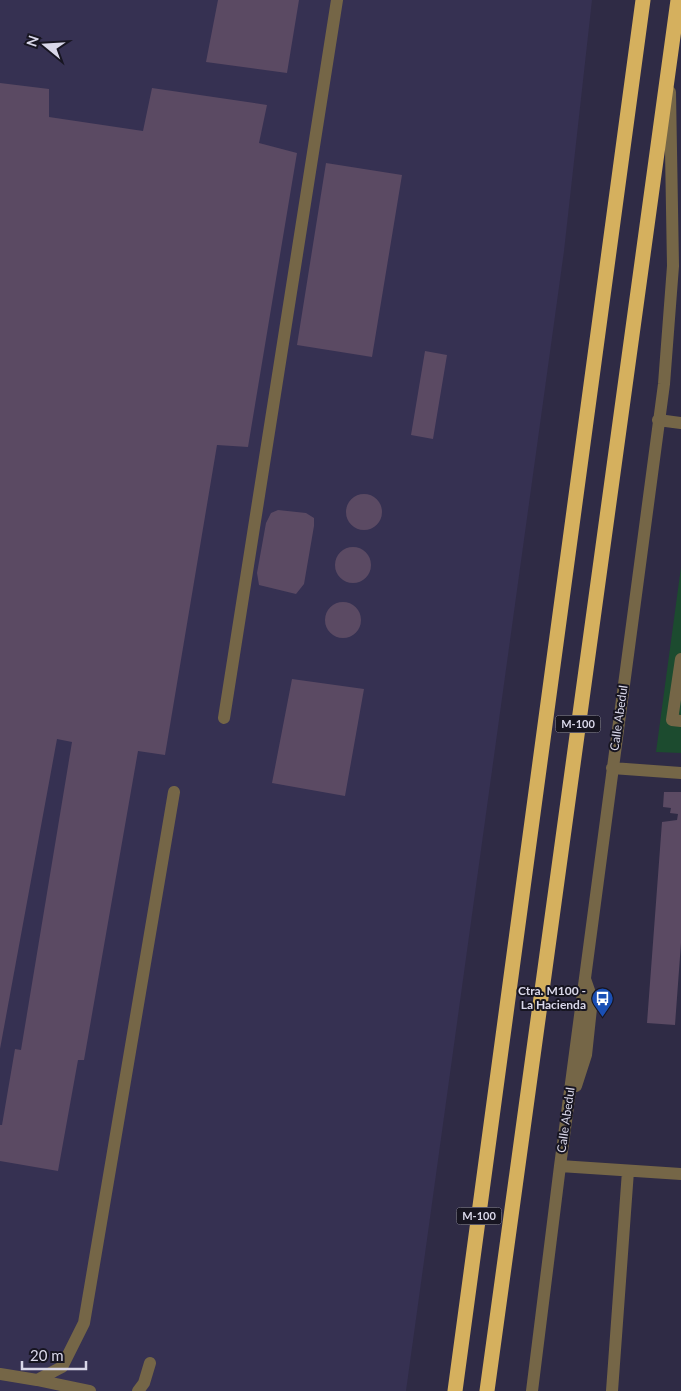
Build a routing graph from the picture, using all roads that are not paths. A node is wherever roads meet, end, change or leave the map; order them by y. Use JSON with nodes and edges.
{"nodes":[{"id":1,"x":337,"y":0,"type":"edge"},
{"id":2,"x":643,"y":0,"type":"edge"},
{"id":3,"x":678,"y":0,"type":"edge"},
{"id":4,"x":670,"y":58,"type":"junction"},
{"id":5,"x":658,"y":420,"type":"junction"},
{"id":6,"x":681,"y":423,"type":"edge"},
{"id":7,"x":681,"y":659,"type":"edge"},
{"id":8,"x":224,"y":718,"type":"dead end"},
{"id":9,"x":681,"y":721,"type":"edge"},
{"id":10,"x":612,"y":768,"type":"junction"},
{"id":11,"x":681,"y":773,"type":"edge"},
{"id":12,"x":174,"y":792,"type":"dead end"},
{"id":13,"x":560,"y":1166,"type":"junction"},
{"id":14,"x":628,"y":1171,"type":"junction"},
{"id":15,"x":681,"y":1174,"type":"edge"},
{"id":16,"x":150,"y":1363,"type":"dead end"},
{"id":17,"x":0,"y":1374,"type":"edge"},
{"id":18,"x":37,"y":1380,"type":"junction"},
{"id":19,"x":90,"y":1391,"type":"edge"},
{"id":20,"x":138,"y":1391,"type":"edge"},
{"id":21,"x":455,"y":1391,"type":"edge"},
{"id":22,"x":487,"y":1391,"type":"edge"},
{"id":23,"x":532,"y":1391,"type":"edge"},
{"id":24,"x":612,"y":1391,"type":"edge"}],
"edges":[{"from":1,"to":8,"type":"street"},
{"from":2,"to":21,"type":"highway","number":"M-100"},
{"from":3,"to":4,"type":"highway","number":"M-100"},
{"from":4,"to":5,"type":"street","name":"Calle Abedul"},
{"from":4,"to":22,"type":"highway","number":"M-100"},
{"from":5,"to":6,"type":"street"},
{"from":5,"to":10,"type":"street","name":"Calle Abedul"},
{"from":7,"to":9,"type":"street"},
{"from":10,"to":11,"type":"street"},
{"from":10,"to":13,"type":"street","name":"Calle Abedul"},
{"from":12,"to":18,"type":"street"},
{"from":13,"to":14,"type":"street"},
{"from":13,"to":23,"type":"street","name":"Calle Abedul"},
{"from":14,"to":15,"type":"street"},
{"from":14,"to":24,"type":"street"},
{"from":16,"to":20,"type":"street"},
{"from":17,"to":18,"type":"street"},
{"from":18,"to":19,"type":"street"}]}
